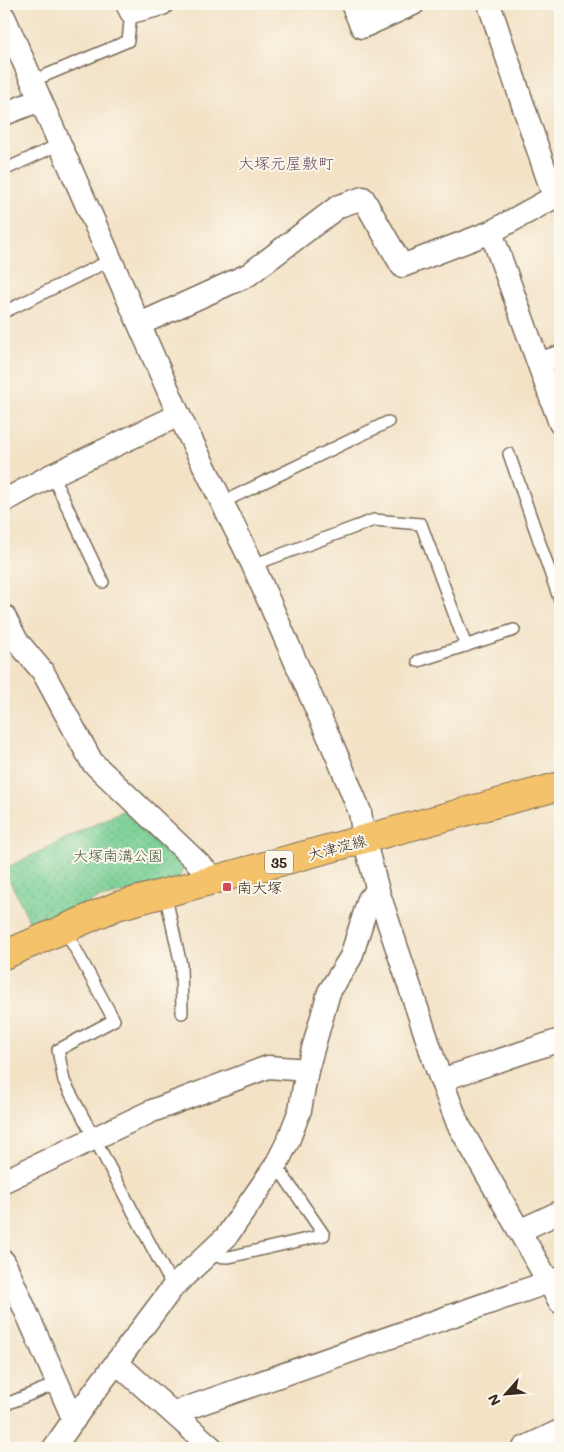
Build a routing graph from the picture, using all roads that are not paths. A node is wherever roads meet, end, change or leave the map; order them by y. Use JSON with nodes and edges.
{"nodes":[{"id":1,"x":162,"y":4,"type":"edge"},
{"id":2,"x":352,"y":4,"type":"edge"},
{"id":3,"x":413,"y":4,"type":"edge"},
{"id":4,"x":488,"y":4,"type":"edge"},
{"id":5,"x":129,"y":8,"type":"edge"},
{"id":6,"x":4,"y":17,"type":"edge"},
{"id":7,"x":36,"y":90,"type":"junction"},
{"id":8,"x":4,"y":114,"type":"edge"},
{"id":9,"x":60,"y":144,"type":"junction"},
{"id":10,"x":4,"y":170,"type":"edge"},
{"id":11,"x":557,"y":196,"type":"edge"},
{"id":12,"x":491,"y":232,"type":"junction"},
{"id":13,"x":111,"y":260,"type":"junction"},
{"id":14,"x":4,"y":312,"type":"edge"},
{"id":15,"x":140,"y":324,"type":"junction"},
{"id":16,"x":560,"y":357,"type":"edge"},
{"id":17,"x":539,"y":363,"type":"junction"},
{"id":18,"x":179,"y":415,"type":"junction"},
{"id":19,"x":388,"y":422,"type":"dead end"},
{"id":20,"x":560,"y":423,"type":"edge"},
{"id":21,"x":509,"y":454,"type":"dead end"},
{"id":22,"x":52,"y":475,"type":"junction"},
{"id":23,"x":4,"y":501,"type":"edge"},
{"id":24,"x":222,"y":502,"type":"junction"},
{"id":25,"x":253,"y":565,"type":"junction"},
{"id":26,"x":103,"y":582,"type":"dead end"},
{"id":27,"x":560,"y":601,"type":"edge"},
{"id":28,"x":4,"y":616,"type":"edge"},
{"id":29,"x":514,"y":630,"type":"dead end"},
{"id":30,"x":10,"y":644,"type":"edge"},
{"id":31,"x":466,"y":646,"type":"junction"},
{"id":32,"x":418,"y":661,"type":"dead end"},
{"id":33,"x":560,"y":786,"type":"edge"},
{"id":34,"x":364,"y":839,"type":"junction"},
{"id":35,"x":216,"y":880,"type":"junction"},
{"id":36,"x":378,"y":891,"type":"junction"},
{"id":37,"x":165,"y":893,"type":"junction"},
{"id":38,"x":64,"y":928,"type":"junction"},
{"id":39,"x":4,"y":955,"type":"edge"},
{"id":40,"x":182,"y":1012,"type":"dead end"},
{"id":41,"x":560,"y":1040,"type":"edge"},
{"id":42,"x":307,"y":1070,"type":"junction"},
{"id":43,"x":441,"y":1080,"type":"junction"},
{"id":44,"x":93,"y":1138,"type":"junction"},
{"id":45,"x":276,"y":1166,"type":"junction"},
{"id":46,"x":4,"y":1181,"type":"edge"},
{"id":47,"x":560,"y":1212,"type":"edge"},
{"id":48,"x":519,"y":1230,"type":"junction"},
{"id":49,"x":205,"y":1256,"type":"junction"},
{"id":50,"x":4,"y":1262,"type":"edge"},
{"id":51,"x":555,"y":1280,"type":"edge"},
{"id":52,"x":173,"y":1287,"type":"junction"},
{"id":53,"x":560,"y":1302,"type":"edge"},
{"id":54,"x":116,"y":1362,"type":"junction"},
{"id":55,"x":58,"y":1383,"type":"junction"},
{"id":56,"x":4,"y":1405,"type":"edge"},
{"id":57,"x":173,"y":1413,"type":"junction"},
{"id":58,"x":74,"y":1420,"type":"junction"},
{"id":59,"x":560,"y":1430,"type":"edge"},
{"id":60,"x":54,"y":1448,"type":"edge"},
{"id":61,"x":212,"y":1448,"type":"edge"},
{"id":62,"x":524,"y":1448,"type":"edge"}],
"edges":[{"from":1,"to":5,"type":"street"},
{"from":2,"to":3,"type":"street"},
{"from":4,"to":11,"type":"street"},
{"from":5,"to":7,"type":"lane"},
{"from":6,"to":7,"type":"street"},
{"from":7,"to":8,"type":"street"},
{"from":7,"to":9,"type":"street"},
{"from":9,"to":10,"type":"lane"},
{"from":9,"to":13,"type":"street"},
{"from":11,"to":12,"type":"street"},
{"from":12,"to":15,"type":"street"},
{"from":12,"to":17,"type":"street"},
{"from":13,"to":14,"type":"lane"},
{"from":13,"to":15,"type":"street"},
{"from":15,"to":18,"type":"street"},
{"from":16,"to":17,"type":"street"},
{"from":17,"to":20,"type":"street"},
{"from":18,"to":22,"type":"street"},
{"from":18,"to":24,"type":"street"},
{"from":19,"to":24,"type":"lane"},
{"from":21,"to":27,"type":"lane"},
{"from":22,"to":23,"type":"street"},
{"from":22,"to":26,"type":"lane"},
{"from":24,"to":25,"type":"street"},
{"from":25,"to":31,"type":"lane"},
{"from":25,"to":34,"type":"street"},
{"from":28,"to":30,"type":"street"},
{"from":29,"to":31,"type":"lane"},
{"from":30,"to":35,"type":"street"},
{"from":31,"to":32,"type":"lane"},
{"from":33,"to":34,"type":"main road","name":"大津淀線","number":"35"},
{"from":34,"to":35,"type":"main road","name":"大津淀線","number":"35"},
{"from":34,"to":36,"type":"street"},
{"from":35,"to":37,"type":"main road","name":"大津淀線","number":"35"},
{"from":36,"to":42,"type":"street"},
{"from":36,"to":43,"type":"street"},
{"from":37,"to":38,"type":"main road","name":"大津淀線","number":"35"},
{"from":37,"to":40,"type":"lane"},
{"from":38,"to":39,"type":"main road","name":"大津淀線","number":"35"},
{"from":38,"to":44,"type":"lane"},
{"from":41,"to":43,"type":"street"},
{"from":42,"to":44,"type":"street"},
{"from":42,"to":45,"type":"street"},
{"from":43,"to":48,"type":"street"},
{"from":44,"to":46,"type":"street"},
{"from":44,"to":52,"type":"lane"},
{"from":45,"to":49,"type":"street"},
{"from":45,"to":49,"type":"lane"},
{"from":47,"to":48,"type":"street"},
{"from":48,"to":51,"type":"street"},
{"from":49,"to":52,"type":"street"},
{"from":50,"to":55,"type":"street"},
{"from":51,"to":53,"type":"street"},
{"from":51,"to":57,"type":"street"},
{"from":52,"to":54,"type":"street"},
{"from":54,"to":57,"type":"street"},
{"from":54,"to":58,"type":"street"},
{"from":55,"to":56,"type":"lane"},
{"from":55,"to":58,"type":"street"},
{"from":57,"to":61,"type":"street"},
{"from":58,"to":60,"type":"street"},
{"from":59,"to":62,"type":"street"}]}
